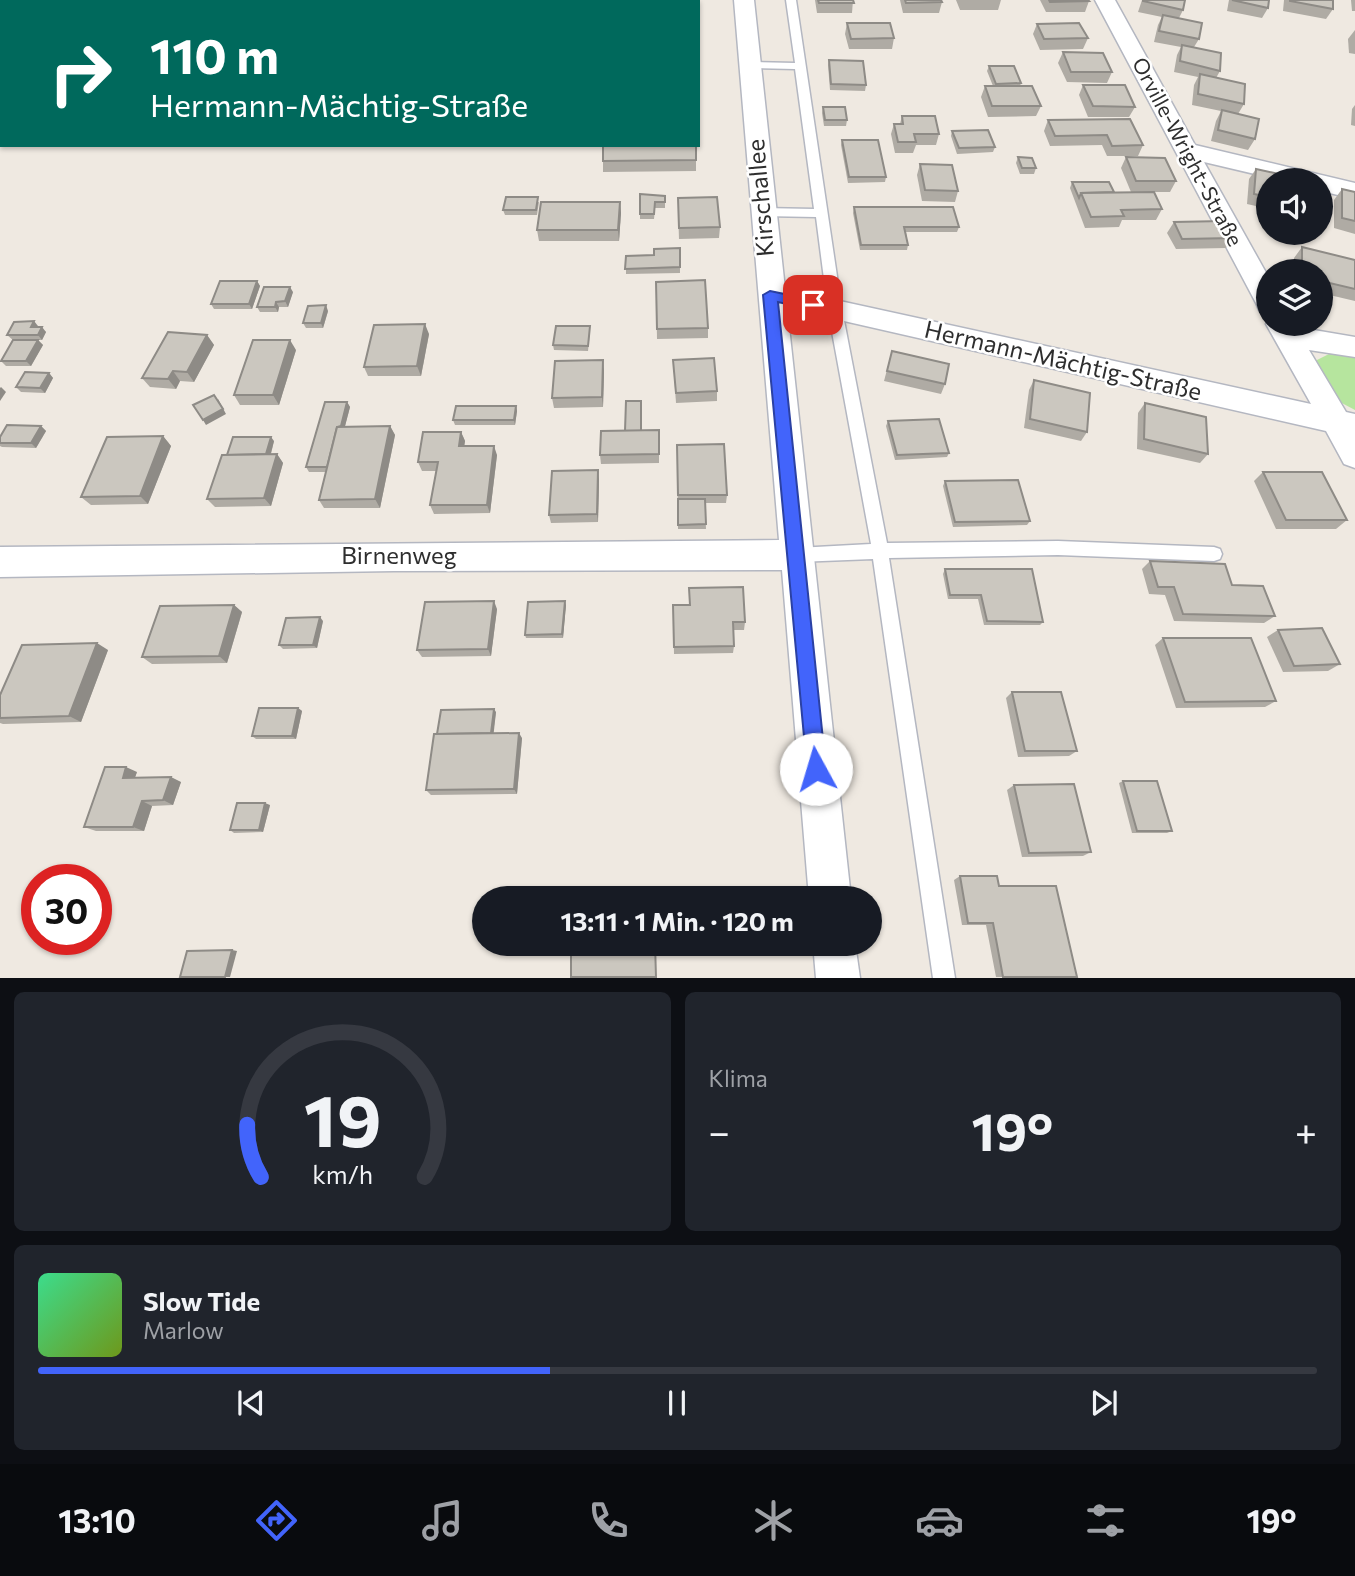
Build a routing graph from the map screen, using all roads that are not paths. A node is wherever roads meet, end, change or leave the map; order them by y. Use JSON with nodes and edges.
{"nodes":[{"id":1,"x":744,"y":0,"type":"edge"},
{"id":2,"x":791,"y":0,"type":"edge"},
{"id":3,"x":1105,"y":0,"type":"edge"},
{"id":4,"x":749,"y":65,"type":"junction"},
{"id":5,"x":799,"y":66,"type":"junction"},
{"id":6,"x":1185,"y":150,"type":"junction"},
{"id":7,"x":1261,"y":168,"type":"edge"},
{"id":8,"x":1333,"y":186,"type":"edge"},
{"id":9,"x":1355,"y":191,"type":"edge"},
{"id":10,"x":762,"y":212,"type":"junction"},
{"id":11,"x":821,"y":213,"type":"junction"},
{"id":12,"x":1256,"y":279,"type":"edge"},
{"id":13,"x":770,"y":295,"type":"junction"},
{"id":14,"x":835,"y":310,"type":"junction"},
{"id":15,"x":1287,"y":336,"type":"edge"},
{"id":16,"x":1308,"y":336,"type":"edge"},
{"id":17,"x":1355,"y":347,"type":"edge"},
{"id":18,"x":1345,"y":424,"type":"edge"},
{"id":19,"x":1355,"y":454,"type":"edge"},
{"id":20,"x":880,"y":550,"type":"junction"},
{"id":21,"x":1214,"y":554,"type":"dead end"},
{"id":22,"x":797,"y":555,"type":"junction"},
{"id":23,"x":0,"y":562,"type":"edge"},
{"id":24,"x":829,"y":886,"type":"edge"},
{"id":25,"x":835,"y":956,"type":"edge"},
{"id":26,"x":838,"y":978,"type":"edge"},
{"id":27,"x":944,"y":978,"type":"edge"}],
"edges":[{"from":1,"to":4,"type":"street","name":"Kirschallee"},
{"from":2,"to":5,"type":"lane"},
{"from":3,"to":6,"type":"street","name":"Orville-Wright-Straße"},
{"from":4,"to":5,"type":"lane"},
{"from":4,"to":10,"type":"street","name":"Kirschallee"},
{"from":5,"to":11,"type":"lane"},
{"from":6,"to":7,"type":"street"},
{"from":6,"to":12,"type":"street","name":"Orville-Wright-Straße"},
{"from":8,"to":9,"type":"street"},
{"from":10,"to":11,"type":"lane"},
{"from":10,"to":13,"type":"street","name":"Kirschallee"},
{"from":11,"to":14,"type":"lane"},
{"from":13,"to":14,"type":"street","name":"Hermann-Mächtig-Straße"},
{"from":13,"to":22,"type":"street","name":"Kirschallee"},
{"from":14,"to":18,"type":"street","name":"Hermann-Mächtig-Straße"},
{"from":14,"to":20,"type":"lane"},
{"from":15,"to":18,"type":"street"},
{"from":16,"to":17,"type":"street"},
{"from":18,"to":19,"type":"street"},
{"from":20,"to":21,"type":"lane"},
{"from":20,"to":22,"type":"lane"},
{"from":20,"to":27,"type":"lane"},
{"from":22,"to":23,"type":"street","name":"Birnenweg"},
{"from":22,"to":24,"type":"street","name":"Kirschallee"},
{"from":25,"to":26,"type":"street"}]}
